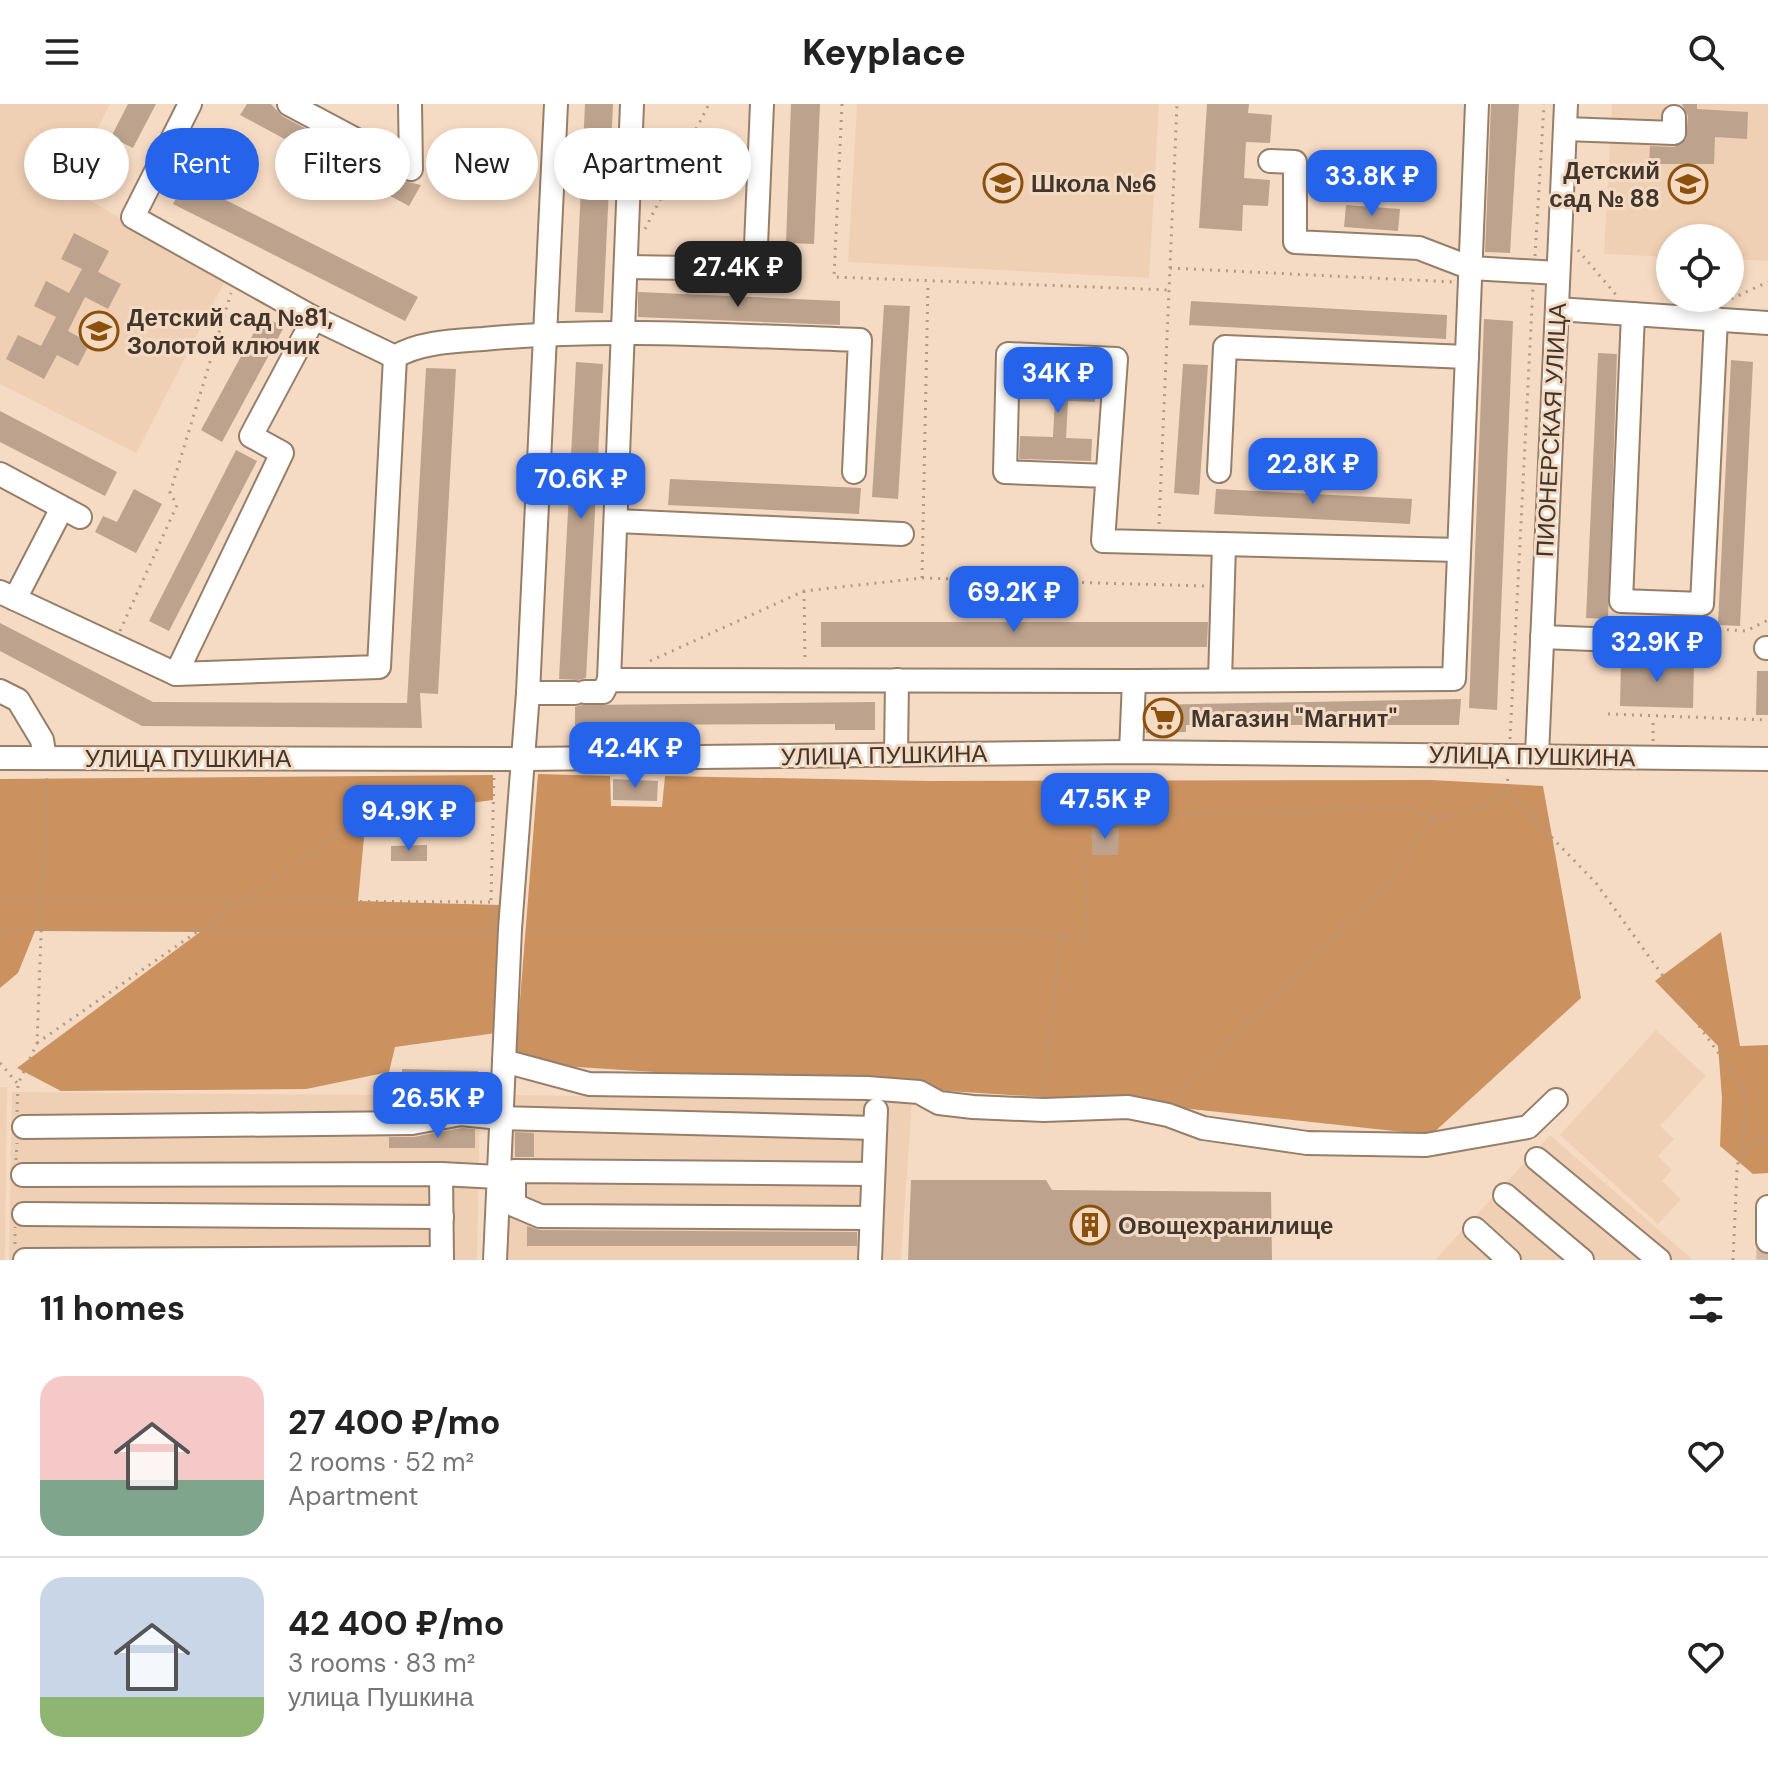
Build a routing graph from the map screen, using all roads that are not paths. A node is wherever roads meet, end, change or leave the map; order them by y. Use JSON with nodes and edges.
{"nodes":[{"id":1,"x":190,"y":104,"type":"edge"},
{"id":2,"x":289,"y":104,"type":"edge"},
{"id":3,"x":410,"y":104,"type":"edge"},
{"id":4,"x":556,"y":104,"type":"edge"},
{"id":5,"x":632,"y":104,"type":"edge"},
{"id":6,"x":762,"y":104,"type":"edge"},
{"id":7,"x":1477,"y":104,"type":"edge"},
{"id":8,"x":1566,"y":104,"type":"edge"},
{"id":9,"x":1674,"y":117,"type":"dead end"},
{"id":10,"x":1565,"y":129,"type":"junction"},
{"id":11,"x":1270,"y":161,"type":"dead end"},
{"id":12,"x":626,"y":267,"type":"junction"},
{"id":13,"x":1558,"y":273,"type":"junction"},
{"id":14,"x":1471,"y":275,"type":"junction"},
{"id":15,"x":1557,"y":309,"type":"junction"},
{"id":16,"x":1718,"y":312,"type":"junction"},
{"id":17,"x":1633,"y":314,"type":"junction"},
{"id":18,"x":314,"y":318,"type":"junction"},
{"id":19,"x":1768,"y":323,"type":"edge"},
{"id":20,"x":544,"y":333,"type":"junction"},
{"id":21,"x":623,"y":333,"type":"junction"},
{"id":22,"x":395,"y":357,"type":"junction"},
{"id":23,"x":1467,"y":357,"type":"junction"},
{"id":24,"x":1219,"y":471,"type":"dead end"},
{"id":25,"x":854,"y":472,"type":"dead end"},
{"id":26,"x":0,"y":474,"type":"edge"},
{"id":27,"x":1107,"y":476,"type":"junction"},
{"id":28,"x":617,"y":521,"type":"junction"},
{"id":29,"x":902,"y":534,"type":"dead end"},
{"id":30,"x":1224,"y":544,"type":"junction"},
{"id":31,"x":1458,"y":550,"type":"junction"},
{"id":32,"x":8,"y":596,"type":"edge"},
{"id":33,"x":1542,"y":637,"type":"junction"},
{"id":34,"x":1694,"y":643,"type":"dead end"},
{"id":35,"x":176,"y":674,"type":"junction"},
{"id":36,"x":609,"y":680,"type":"junction"},
{"id":37,"x":897,"y":680,"type":"junction"},
{"id":38,"x":1220,"y":680,"type":"junction"},
{"id":39,"x":1134,"y":681,"type":"junction"},
{"id":40,"x":0,"y":691,"type":"edge"},
{"id":41,"x":528,"y":693,"type":"junction"},
{"id":42,"x":1131,"y":752,"type":"junction"},
{"id":43,"x":896,"y":755,"type":"junction"},
{"id":44,"x":1537,"y":755,"type":"junction"},
{"id":45,"x":0,"y":758,"type":"edge"},
{"id":46,"x":47,"y":758,"type":"junction"},
{"id":47,"x":525,"y":759,"type":"junction"},
{"id":48,"x":1768,"y":759,"type":"edge"},
{"id":49,"x":504,"y":1061,"type":"junction"},
{"id":50,"x":1556,"y":1100,"type":"dead end"},
{"id":51,"x":501,"y":1118,"type":"junction"},
{"id":52,"x":19,"y":1125,"type":"road end"},
{"id":53,"x":1537,"y":1159,"type":"dead end"},
{"id":54,"x":20,"y":1170,"type":"road end"},
{"id":55,"x":441,"y":1174,"type":"junction"},
{"id":56,"x":873,"y":1174,"type":"junction"},
{"id":57,"x":498,"y":1177,"type":"junction"},
{"id":58,"x":1505,"y":1195,"type":"dead end"},
{"id":59,"x":506,"y":1204,"type":"junction"},
{"id":60,"x":1768,"y":1207,"type":"edge"},
{"id":61,"x":442,"y":1217,"type":"junction"},
{"id":62,"x":871,"y":1218,"type":"junction"},
{"id":63,"x":20,"y":1221,"type":"road end"},
{"id":64,"x":1475,"y":1229,"type":"dead end"},
{"id":65,"x":1768,"y":1241,"type":"edge"},
{"id":66,"x":20,"y":1252,"type":"edge"},
{"id":67,"x":442,"y":1259,"type":"edge"},
{"id":68,"x":495,"y":1260,"type":"edge"},
{"id":69,"x":870,"y":1260,"type":"edge"},
{"id":70,"x":1509,"y":1260,"type":"edge"},
{"id":71,"x":1582,"y":1260,"type":"edge"},
{"id":72,"x":1659,"y":1260,"type":"edge"}],
"edges":[{"from":1,"to":18,"type":"street"},
{"from":2,"to":3,"type":"street"},
{"from":4,"to":20,"type":"street"},
{"from":5,"to":12,"type":"street"},
{"from":6,"to":12,"type":"street"},
{"from":7,"to":14,"type":"street"},
{"from":8,"to":10,"type":"street","name":"ПИОНЕРСКАЯ УЛИЦА"},
{"from":9,"to":10,"type":"street"},
{"from":10,"to":13,"type":"street","name":"ПИОНЕРСКАЯ УЛИЦА"},
{"from":11,"to":14,"type":"street"},
{"from":12,"to":21,"type":"street"},
{"from":13,"to":14,"type":"street"},
{"from":13,"to":15,"type":"street","name":"ПИОНЕРСКАЯ УЛИЦА"},
{"from":14,"to":23,"type":"street"},
{"from":15,"to":17,"type":"street"},
{"from":15,"to":33,"type":"street","name":"ПИОНЕРСКАЯ УЛИЦА"},
{"from":16,"to":17,"type":"street"},
{"from":16,"to":17,"type":"street"},
{"from":16,"to":19,"type":"street"},
{"from":18,"to":22,"type":"street"},
{"from":18,"to":35,"type":"street"},
{"from":20,"to":21,"type":"street"},
{"from":20,"to":22,"type":"street"},
{"from":20,"to":41,"type":"street"},
{"from":21,"to":25,"type":"street"},
{"from":21,"to":28,"type":"street"},
{"from":22,"to":35,"type":"street"},
{"from":23,"to":24,"type":"street"},
{"from":23,"to":31,"type":"street"},
{"from":26,"to":32,"type":"street"},
{"from":27,"to":27,"type":"street"},
{"from":27,"to":30,"type":"street"},
{"from":28,"to":29,"type":"street"},
{"from":28,"to":36,"type":"street"},
{"from":30,"to":31,"type":"street"},
{"from":30,"to":38,"type":"street"},
{"from":31,"to":38,"type":"street"},
{"from":32,"to":35,"type":"street"},
{"from":33,"to":34,"type":"street"},
{"from":33,"to":44,"type":"street","name":"ПИОНЕРСКАЯ УЛИЦА"},
{"from":36,"to":37,"type":"street"},
{"from":36,"to":41,"type":"street"},
{"from":37,"to":39,"type":"street"},
{"from":37,"to":43,"type":"street"},
{"from":38,"to":39,"type":"street"},
{"from":39,"to":42,"type":"street"},
{"from":40,"to":46,"type":"street"},
{"from":41,"to":47,"type":"street"},
{"from":42,"to":43,"type":"street","name":"УЛИЦА ПУШКИНА"},
{"from":42,"to":44,"type":"street","name":"УЛИЦА ПУШКИНА"},
{"from":43,"to":47,"type":"street","name":"УЛИЦА ПУШКИНА"},
{"from":44,"to":48,"type":"street","name":"УЛИЦА ПУШКИНА"},
{"from":45,"to":46,"type":"street","name":"УЛИЦА ПУШКИНА"},
{"from":46,"to":47,"type":"street","name":"УЛИЦА ПУШКИНА"},
{"from":47,"to":49,"type":"street"},
{"from":49,"to":50,"type":"street"},
{"from":49,"to":51,"type":"street"},
{"from":51,"to":52,"type":"street"},
{"from":51,"to":56,"type":"street"},
{"from":51,"to":57,"type":"street"},
{"from":53,"to":72,"type":"street"},
{"from":54,"to":55,"type":"street"},
{"from":55,"to":57,"type":"street"},
{"from":55,"to":61,"type":"street"},
{"from":56,"to":59,"type":"street"},
{"from":56,"to":62,"type":"street"},
{"from":57,"to":59,"type":"street"},
{"from":58,"to":71,"type":"street"},
{"from":59,"to":62,"type":"street"},
{"from":59,"to":68,"type":"street"},
{"from":60,"to":65,"type":"street"},
{"from":61,"to":63,"type":"street"},
{"from":61,"to":67,"type":"street"},
{"from":62,"to":69,"type":"street"},
{"from":64,"to":70,"type":"street"},
{"from":66,"to":67,"type":"street"}]}
